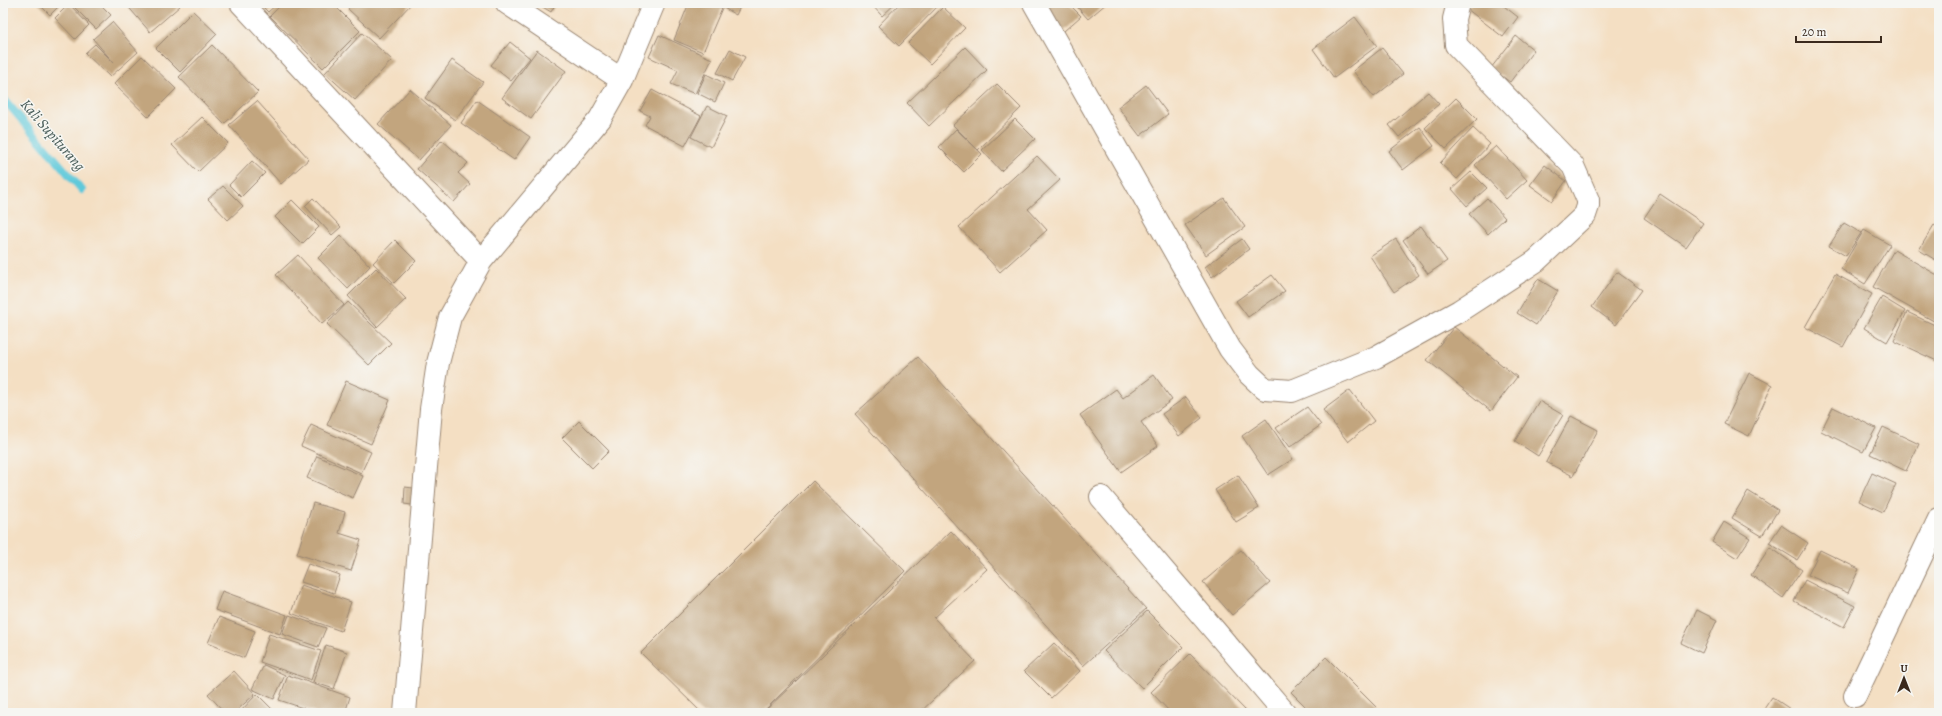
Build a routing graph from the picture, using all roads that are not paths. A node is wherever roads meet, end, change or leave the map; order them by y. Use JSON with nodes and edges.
{"nodes":[{"id":1,"x":241,"y":3,"type":"edge"},
{"id":2,"x":507,"y":3,"type":"edge"},
{"id":3,"x":654,"y":3,"type":"edge"},
{"id":4,"x":1034,"y":3,"type":"edge"},
{"id":5,"x":1458,"y":3,"type":"edge"},
{"id":6,"x":622,"y":80,"type":"junction"},
{"id":7,"x":481,"y":260,"type":"junction"},
{"id":8,"x":1101,"y":497,"type":"dead end"},
{"id":9,"x":1939,"y":519,"type":"edge"},
{"id":10,"x":1855,"y":696,"type":"dead end"},
{"id":11,"x":405,"y":713,"type":"edge"},
{"id":12,"x":1285,"y":713,"type":"edge"}],
"edges":[{"from":1,"to":7,"type":"street"},
{"from":2,"to":6,"type":"street"},
{"from":3,"to":6,"type":"street"},
{"from":4,"to":5,"type":"street"},
{"from":6,"to":7,"type":"street"},
{"from":7,"to":11,"type":"street"},
{"from":8,"to":12,"type":"street"},
{"from":9,"to":10,"type":"street"}]}
